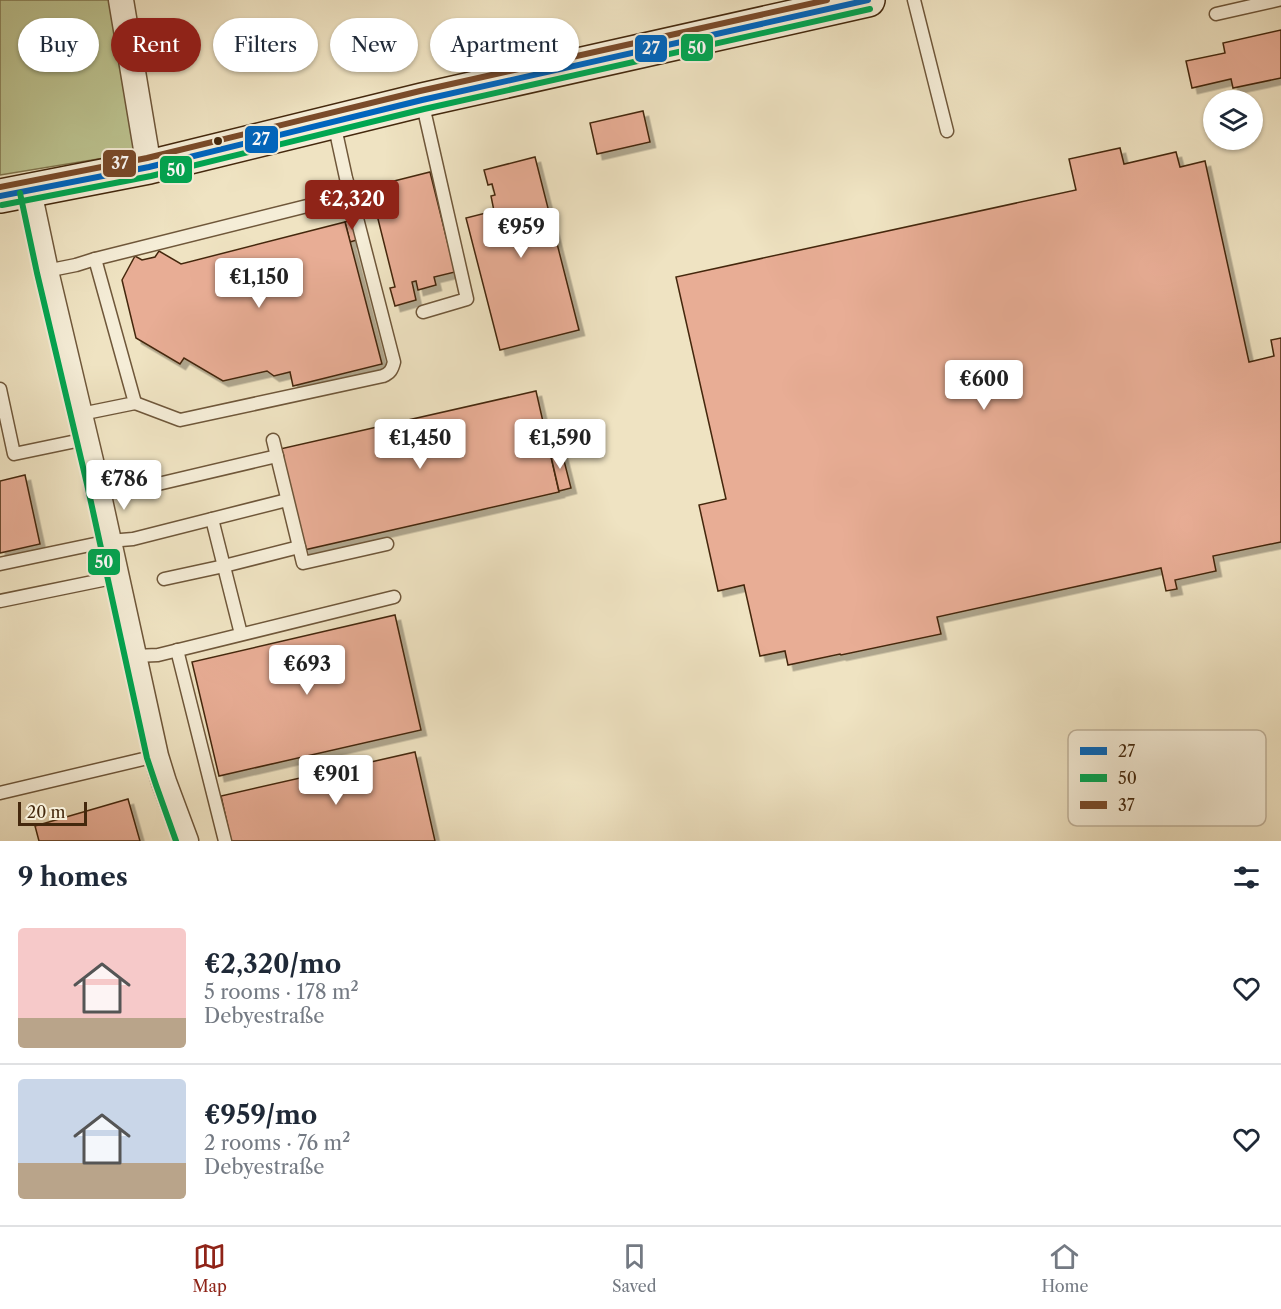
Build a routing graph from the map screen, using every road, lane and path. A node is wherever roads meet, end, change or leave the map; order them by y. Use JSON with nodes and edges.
{"nodes":[{"id":1,"x":121,"y":0,"type":"edge"},
{"id":2,"x":868,"y":0,"type":"edge"},
{"id":3,"x":914,"y":0,"type":"edge"},
{"id":4,"x":1278,"y":0,"type":"edge"},
{"id":5,"x":1216,"y":14,"type":"dead end"},
{"id":6,"x":422,"y":100,"type":"junction"},
{"id":7,"x":334,"y":122,"type":"junction"},
{"id":8,"x":947,"y":131,"type":"dead end"},
{"id":9,"x":149,"y":167,"type":"junction"},
{"id":10,"x":15,"y":194,"type":"edge"},
{"id":11,"x":351,"y":195,"type":"junction"},
{"id":12,"x":95,"y":259,"type":"junction"},
{"id":13,"x":46,"y":271,"type":"junction"},
{"id":14,"x":423,"y":312,"type":"dead end"},
{"id":15,"x":0,"y":389,"type":"edge"},
{"id":16,"x":135,"y":403,"type":"junction"},
{"id":17,"x":81,"y":414,"type":"junction"},
{"id":18,"x":86,"y":439,"type":"junction"},
{"id":19,"x":273,"y":440,"type":"dead end"},
{"id":20,"x":277,"y":456,"type":"junction"},
{"id":21,"x":141,"y":488,"type":"dead end"},
{"id":22,"x":287,"y":500,"type":"junction"},
{"id":23,"x":212,"y":519,"type":"junction"},
{"id":24,"x":109,"y":541,"type":"junction"},
{"id":25,"x":387,"y":544,"type":"dead end"},
{"id":26,"x":298,"y":547,"type":"junction"},
{"id":27,"x":0,"y":564,"type":"edge"},
{"id":28,"x":224,"y":566,"type":"junction"},
{"id":29,"x":117,"y":577,"type":"junction"},
{"id":30,"x":164,"y":579,"type":"dead end"},
{"id":31,"x":394,"y":597,"type":"dead end"},
{"id":32,"x":0,"y":601,"type":"edge"},
{"id":33,"x":241,"y":634,"type":"junction"},
{"id":34,"x":177,"y":650,"type":"junction"},
{"id":35,"x":134,"y":656,"type":"junction"},
{"id":36,"x":156,"y":756,"type":"junction"},
{"id":37,"x":0,"y":793,"type":"edge"},
{"id":38,"x":186,"y":841,"type":"edge"},
{"id":39,"x":225,"y":841,"type":"edge"}],
"edges":[{"from":1,"to":9,"type":"street"},
{"from":2,"to":6,"type":"main road"},
{"from":3,"to":8,"type":"lane"},
{"from":4,"to":5,"type":"lane"},
{"from":6,"to":7,"type":"main road"},
{"from":6,"to":14,"type":"lane"},
{"from":7,"to":9,"type":"main road"},
{"from":7,"to":11,"type":"lane"},
{"from":9,"to":10,"type":"main road"},
{"from":10,"to":13,"type":"street"},
{"from":11,"to":12,"type":"lane"},
{"from":11,"to":16,"type":"lane"},
{"from":12,"to":13,"type":"lane"},
{"from":12,"to":16,"type":"lane"},
{"from":13,"to":17,"type":"street"},
{"from":15,"to":18,"type":"lane"},
{"from":16,"to":17,"type":"lane"},
{"from":17,"to":18,"type":"street"},
{"from":18,"to":24,"type":"street"},
{"from":19,"to":20,"type":"lane"},
{"from":20,"to":21,"type":"lane"},
{"from":20,"to":22,"type":"lane"},
{"from":22,"to":23,"type":"lane"},
{"from":22,"to":26,"type":"lane"},
{"from":23,"to":24,"type":"lane"},
{"from":23,"to":28,"type":"lane"},
{"from":24,"to":27,"type":"lane"},
{"from":24,"to":29,"type":"street"},
{"from":25,"to":26,"type":"lane"},
{"from":26,"to":28,"type":"lane"},
{"from":28,"to":30,"type":"lane"},
{"from":28,"to":33,"type":"lane"},
{"from":29,"to":32,"type":"lane"},
{"from":29,"to":35,"type":"street"},
{"from":31,"to":33,"type":"lane"},
{"from":33,"to":34,"type":"lane"},
{"from":34,"to":35,"type":"lane"},
{"from":34,"to":39,"type":"lane"},
{"from":35,"to":36,"type":"street"},
{"from":36,"to":37,"type":"lane"},
{"from":36,"to":38,"type":"street"}]}
